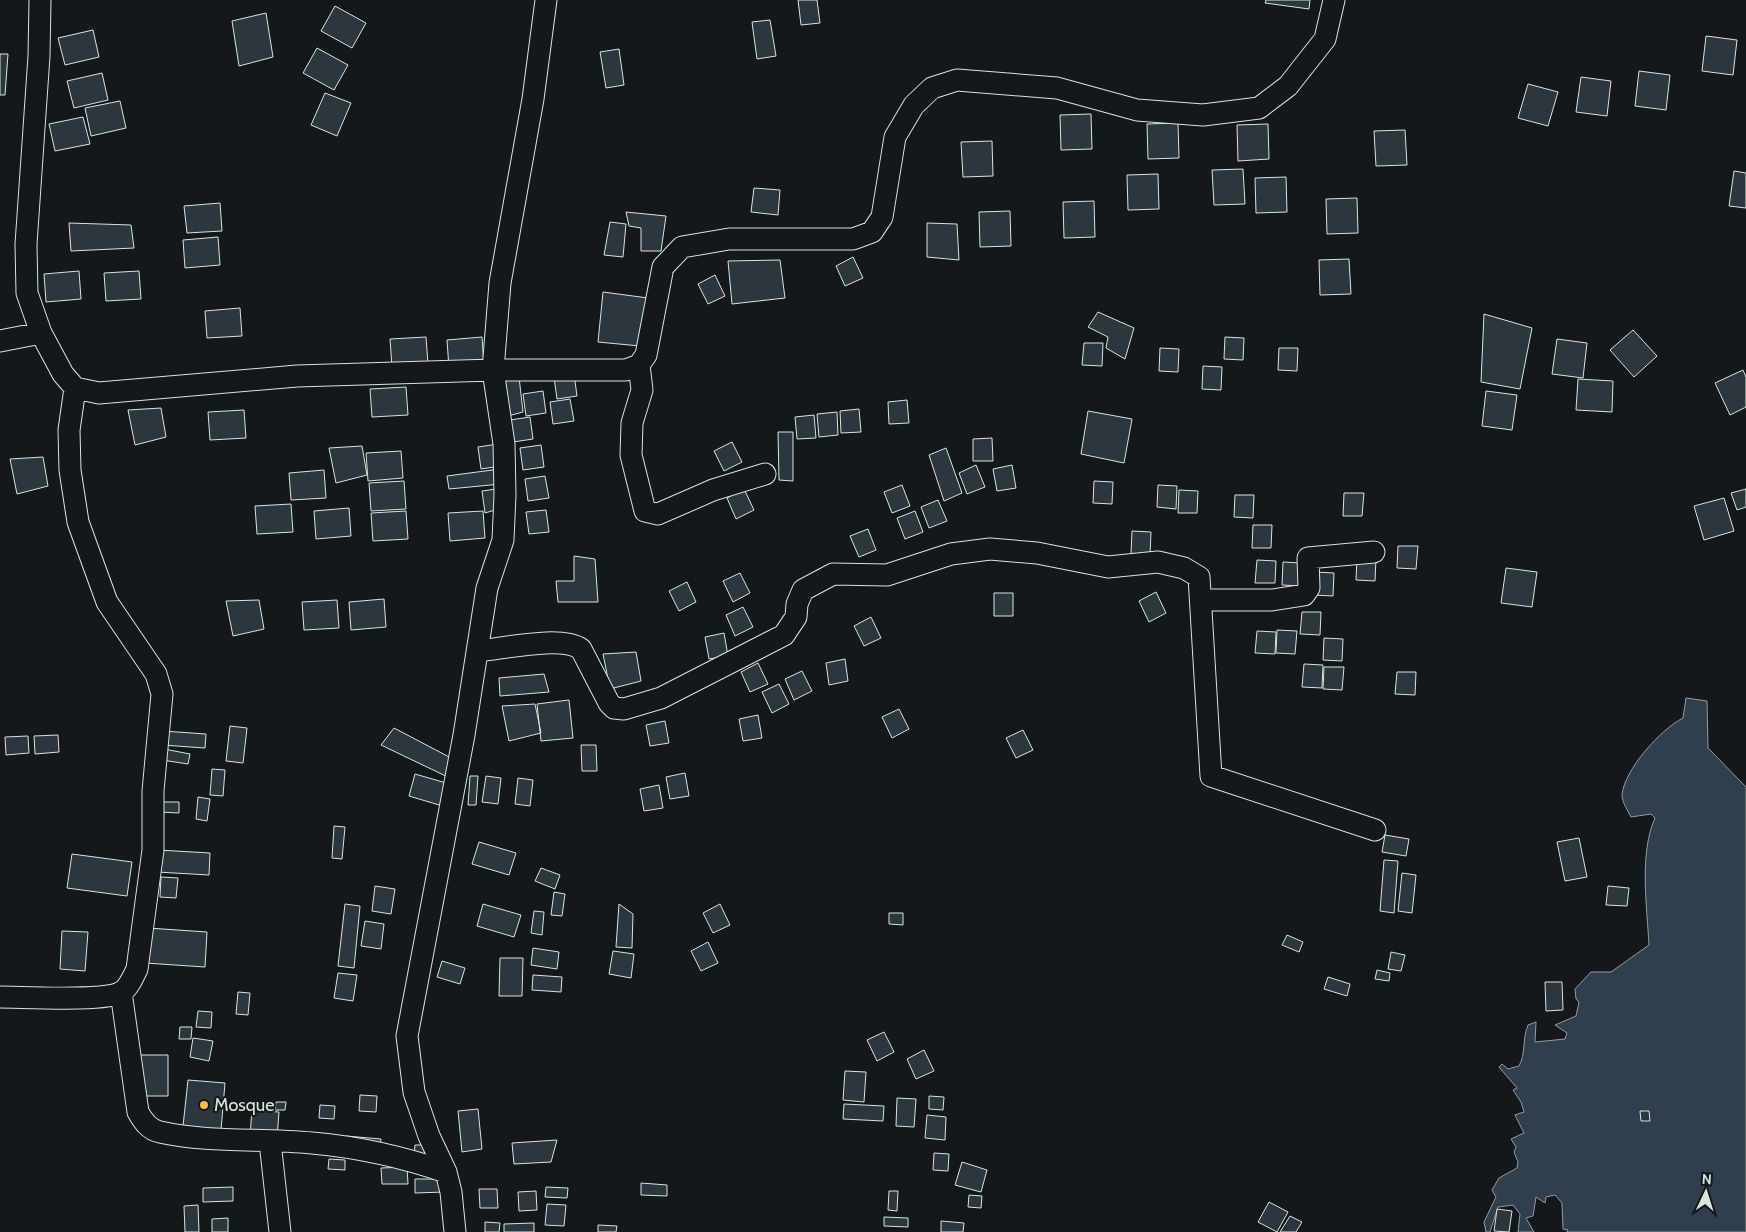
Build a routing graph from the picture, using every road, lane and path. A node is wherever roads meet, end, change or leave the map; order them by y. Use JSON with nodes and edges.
{"nodes":[{"id":1,"x":40,"y":0,"type":"edge"},
{"id":2,"x":546,"y":0,"type":"edge"},
{"id":3,"x":1334,"y":0,"type":"edge"},
{"id":4,"x":41,"y":333,"type":"junction"},
{"id":5,"x":0,"y":341,"type":"edge"},
{"id":6,"x":639,"y":364,"type":"junction"},
{"id":7,"x":493,"y":370,"type":"junction"},
{"id":8,"x":74,"y":388,"type":"junction"},
{"id":9,"x":765,"y":474,"type":"dead end"},
{"id":10,"x":1374,"y":552,"type":"dead end"},
{"id":11,"x":1201,"y":600,"type":"junction"},
{"id":12,"x":478,"y":652,"type":"junction"},
{"id":13,"x":1375,"y":830,"type":"dead end"},
{"id":14,"x":121,"y":992,"type":"junction"},
{"id":15,"x":0,"y":997,"type":"edge"},
{"id":16,"x":270,"y":1142,"type":"junction"},
{"id":17,"x":446,"y":1172,"type":"junction"},
{"id":18,"x":280,"y":1232,"type":"edge"},
{"id":19,"x":455,"y":1232,"type":"edge"}],
"edges":[{"from":1,"to":4,"type":"street"},
{"from":2,"to":7,"type":"street"},
{"from":3,"to":6,"type":"street"},
{"from":4,"to":5,"type":"street"},
{"from":4,"to":8,"type":"street"},
{"from":6,"to":7,"type":"street"},
{"from":6,"to":9,"type":"street"},
{"from":7,"to":8,"type":"street"},
{"from":7,"to":12,"type":"street"},
{"from":8,"to":14,"type":"street"},
{"from":10,"to":11,"type":"street"},
{"from":11,"to":12,"type":"street"},
{"from":11,"to":13,"type":"street"},
{"from":12,"to":17,"type":"street"},
{"from":14,"to":15,"type":"street"},
{"from":14,"to":16,"type":"street"},
{"from":16,"to":17,"type":"street"},
{"from":16,"to":18,"type":"street"},
{"from":17,"to":19,"type":"street"}]}
